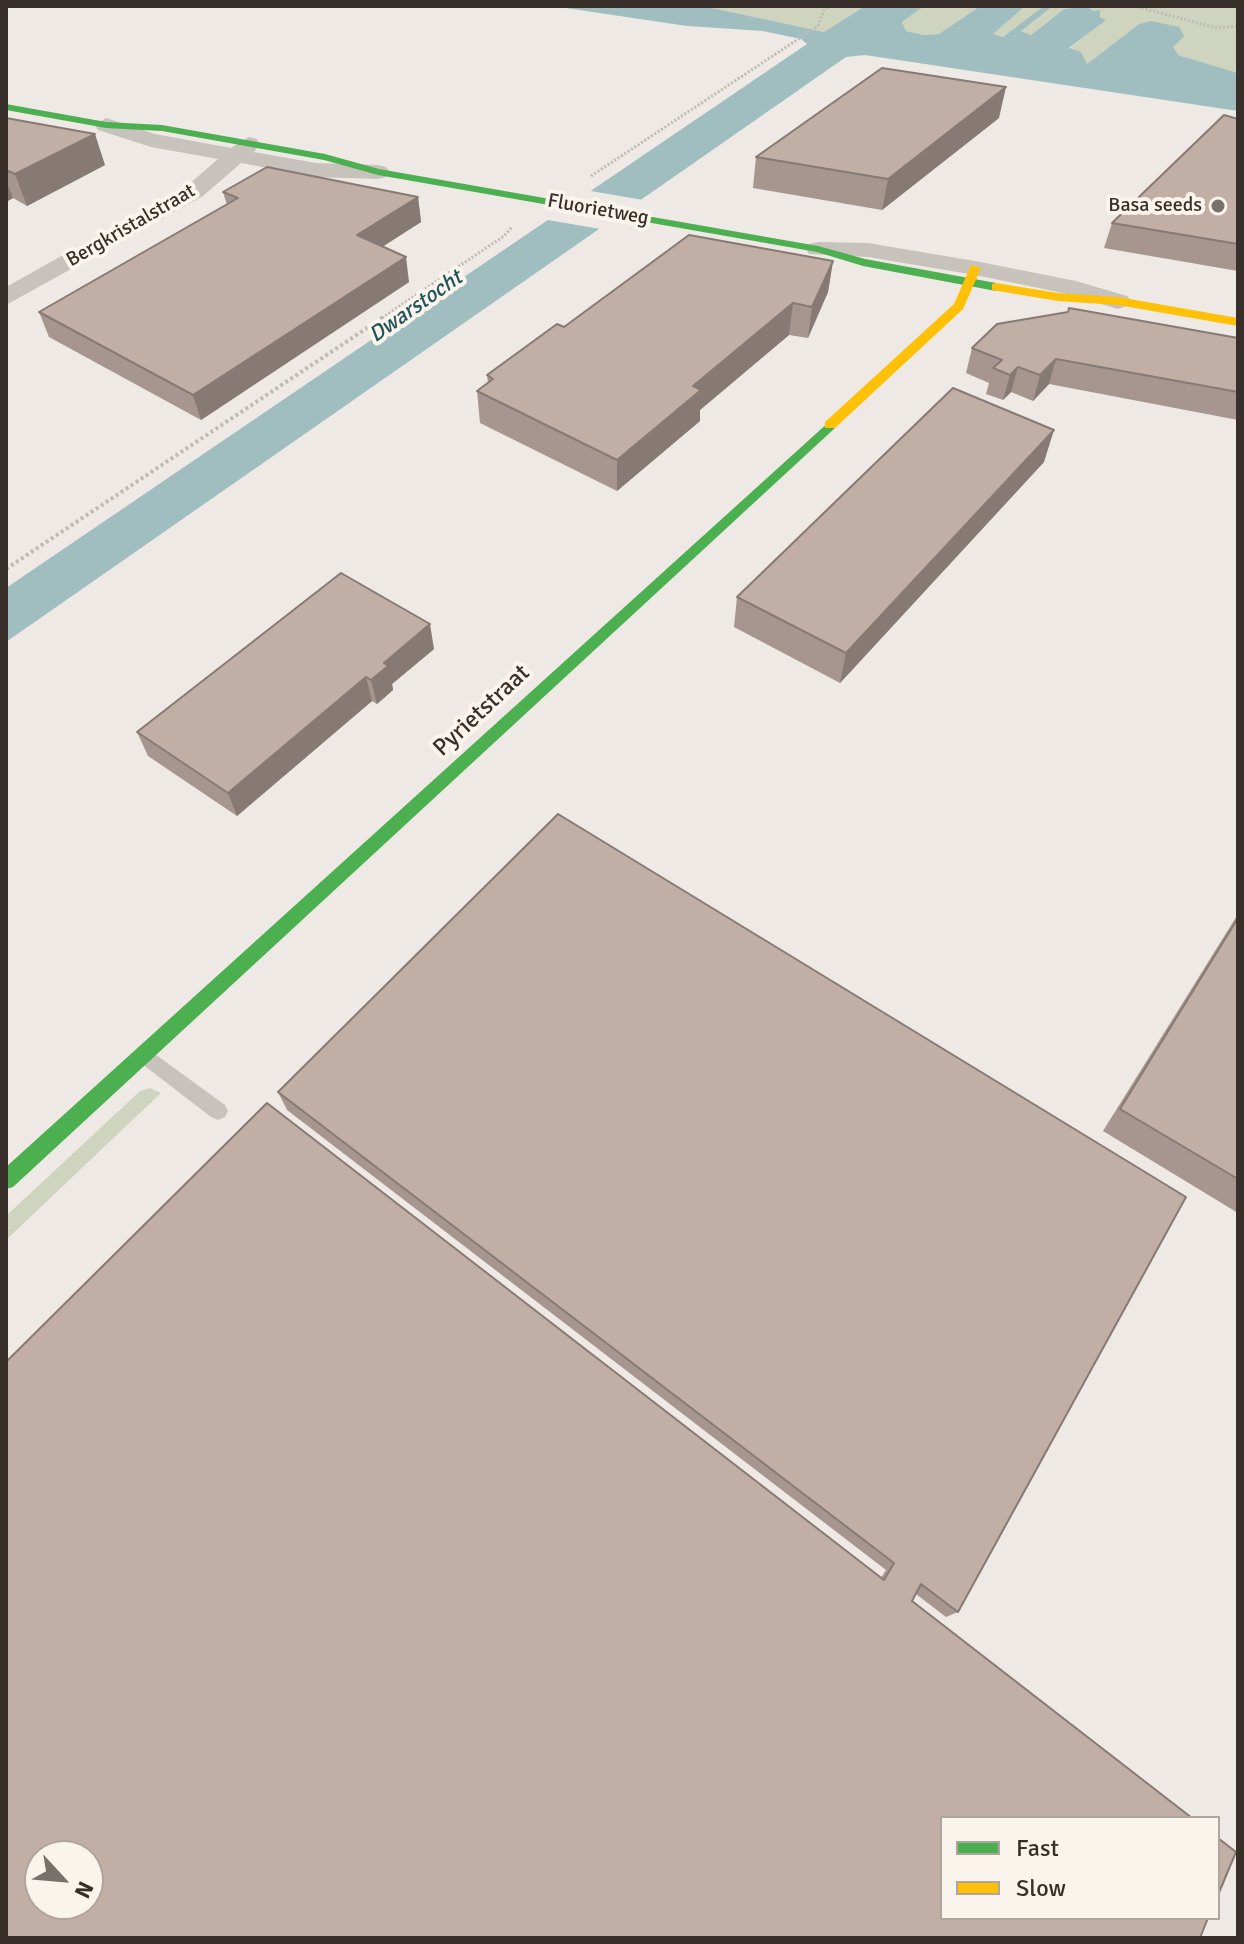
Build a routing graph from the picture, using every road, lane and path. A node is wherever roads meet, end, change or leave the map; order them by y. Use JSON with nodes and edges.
{"nodes":[{"id":1,"x":818,"y":6,"type":"edge"},
{"id":2,"x":830,"y":6,"type":"edge"},
{"id":3,"x":1134,"y":6,"type":"edge"},
{"id":4,"x":824,"y":10,"type":"junction"},
{"id":5,"x":1238,"y":26,"type":"edge"},
{"id":6,"x":6,"y":107,"type":"edge"},
{"id":7,"x":106,"y":125,"type":"joint"},
{"id":8,"x":242,"y":150,"type":"junction"},
{"id":9,"x":378,"y":172,"type":"joint"},
{"id":10,"x":536,"y":199,"type":"junction"},
{"id":11,"x":818,"y":249,"type":"joint"},
{"id":12,"x":972,"y":275,"type":"junction"},
{"id":13,"x":6,"y":297,"type":"edge"},
{"id":14,"x":1118,"y":301,"type":"joint"},
{"id":15,"x":1238,"y":322,"type":"edge"},
{"id":16,"x":6,"y":569,"type":"edge"},
{"id":17,"x":143,"y":1054,"type":"junction"},
{"id":18,"x":218,"y":1111,"type":"dead end"},
{"id":19,"x":6,"y":1180,"type":"edge"}],
"edges":[{"from":1,"to":4,"type":"path"},
{"from":2,"to":4,"type":"path"},
{"from":3,"to":5,"type":"path"},
{"from":4,"to":10,"type":"path"},
{"from":6,"to":7,"type":"street","name":"Fluorietweg"},
{"from":7,"to":8,"type":"street","name":"Fluorietweg"},
{"from":8,"to":9,"type":"street","name":"Fluorietweg"},
{"from":8,"to":13,"type":"street","name":"Bergkristalstraat"},
{"from":9,"to":10,"type":"street","name":"Fluorietweg"},
{"from":10,"to":11,"type":"street","name":"Fluorietweg"},
{"from":10,"to":16,"type":"path"},
{"from":11,"to":12,"type":"street","name":"Fluorietweg"},
{"from":12,"to":14,"type":"street","name":"Fluorietweg"},
{"from":12,"to":17,"type":"street","name":"Pyrietstraat"},
{"from":14,"to":15,"type":"street","name":"Fluorietweg"},
{"from":17,"to":18,"type":"lane"},
{"from":17,"to":19,"type":"street","name":"Pyrietstraat"}]}
